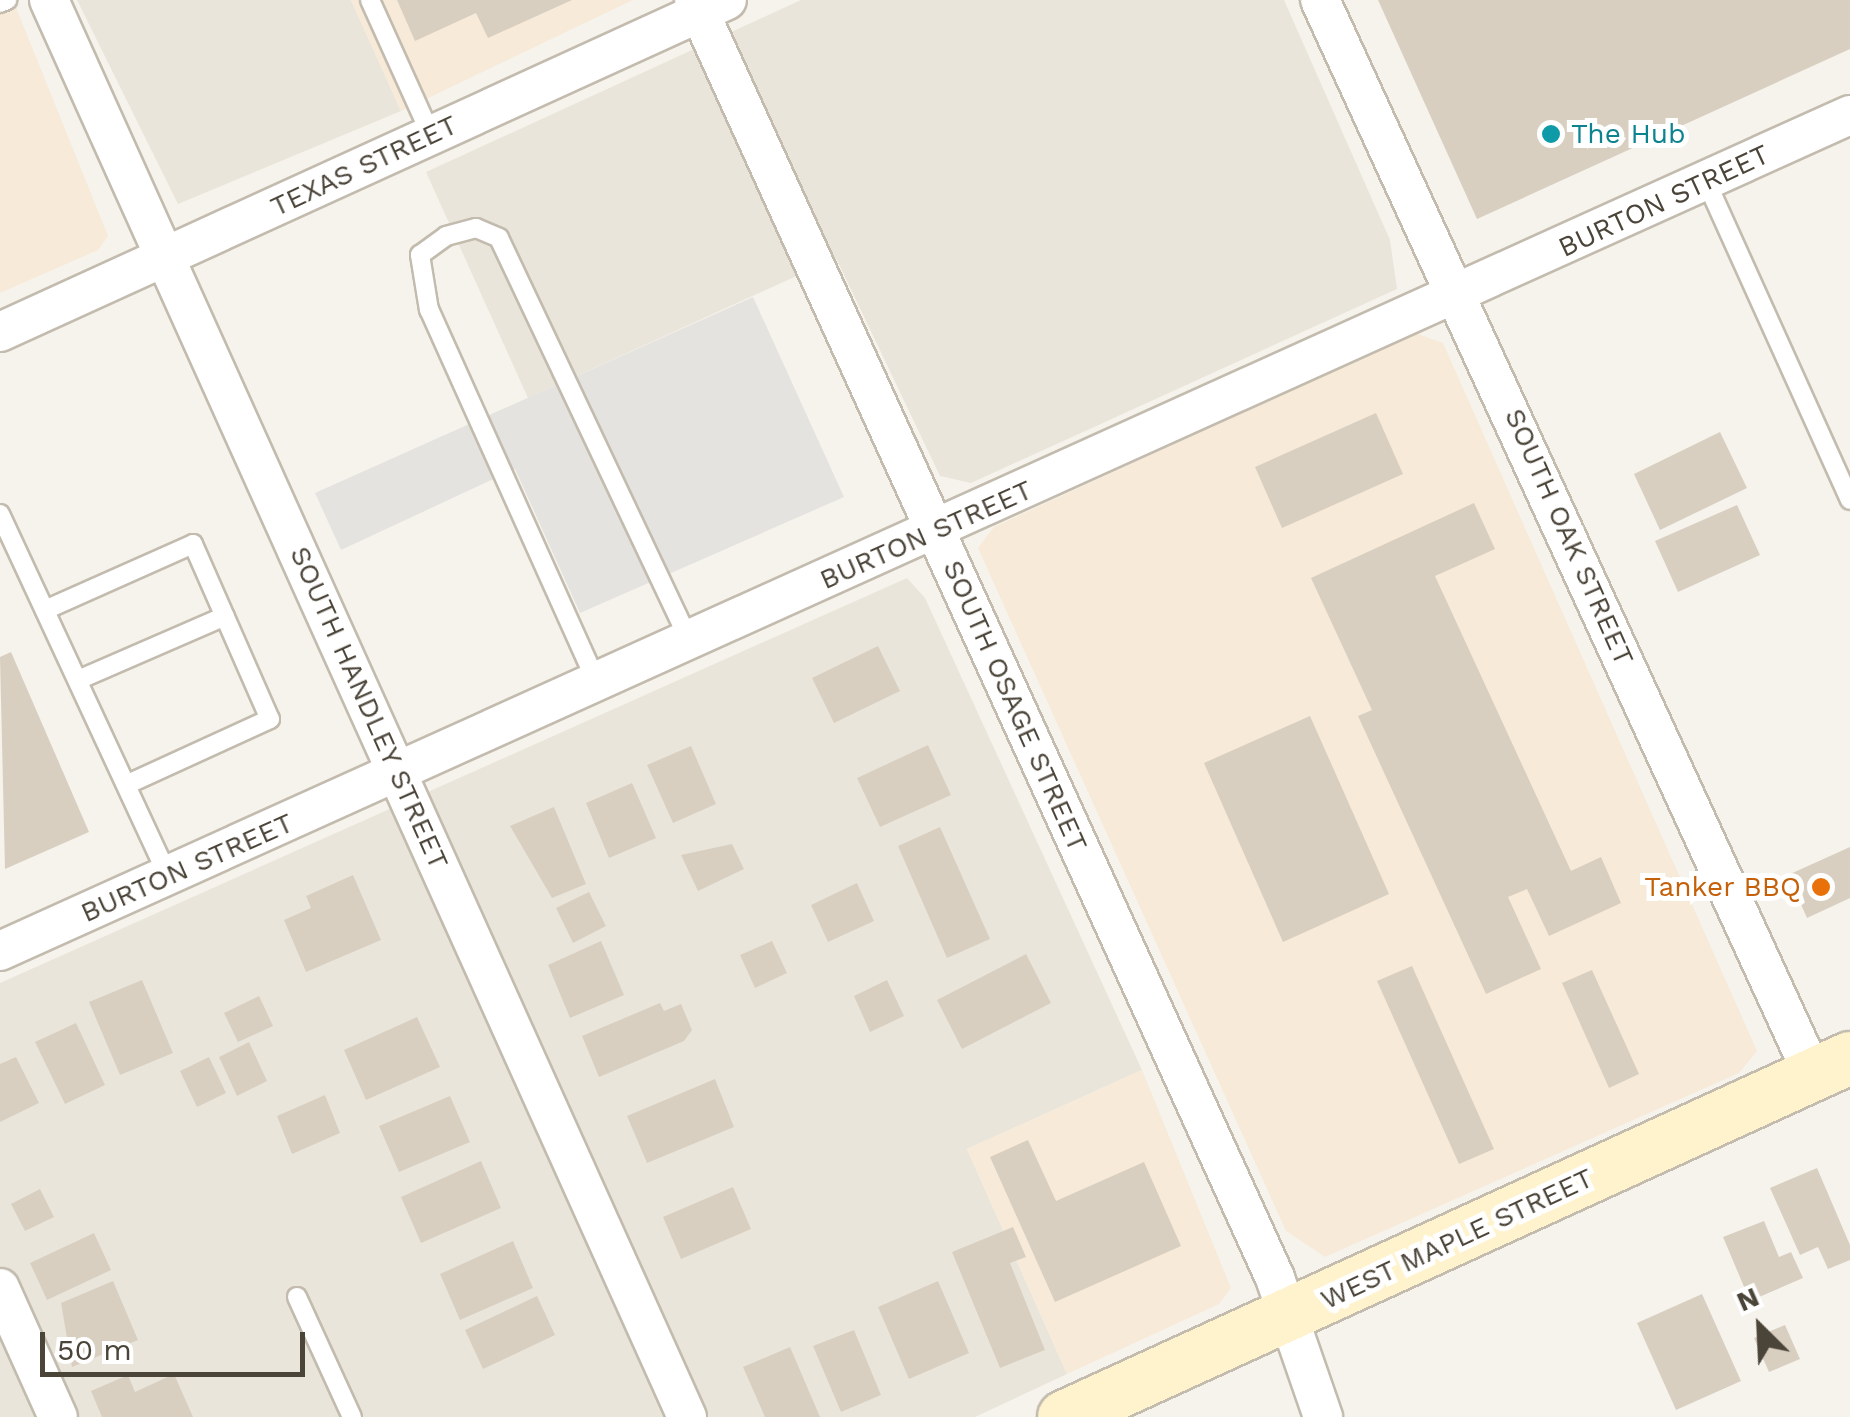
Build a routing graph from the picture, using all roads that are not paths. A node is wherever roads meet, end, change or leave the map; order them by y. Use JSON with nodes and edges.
{"nodes":[{"id":1,"x":49,"y":0,"type":"edge"},
{"id":2,"x":370,"y":0,"type":"edge"},
{"id":3,"x":1320,"y":0,"type":"edge"},
{"id":4,"x":707,"y":4,"type":"edge"},
{"id":5,"x":1850,"y":115,"type":"edge"},
{"id":6,"x":431,"y":136,"type":"junction"},
{"id":7,"x":1706,"y":181,"type":"junction"},
{"id":8,"x":165,"y":257,"type":"junction"},
{"id":9,"x":1459,"y":295,"type":"junction"},
{"id":10,"x":0,"y":332,"type":"edge"},
{"id":11,"x":1850,"y":500,"type":"edge"},
{"id":12,"x":0,"y":514,"type":"edge"},
{"id":13,"x":936,"y":531,"type":"junction"},
{"id":14,"x":45,"y":610,"type":"junction"},
{"id":15,"x":224,"y":616,"type":"junction"},
{"id":16,"x":690,"y":642,"type":"junction"},
{"id":17,"x":78,"y":680,"type":"junction"},
{"id":18,"x":597,"y":684,"type":"junction"},
{"id":19,"x":398,"y":774,"type":"junction"},
{"id":20,"x":126,"y":785,"type":"junction"},
{"id":21,"x":168,"y":876,"type":"junction"},
{"id":22,"x":0,"y":951,"type":"edge"},
{"id":23,"x":1832,"y":1066,"type":"edge"},
{"id":24,"x":0,"y":1288,"type":"edge"},
{"id":25,"x":297,"y":1297,"type":"dead end"},
{"id":26,"x":1287,"y":1318,"type":"junction"},
{"id":27,"x":58,"y":1417,"type":"edge"},
{"id":28,"x":352,"y":1417,"type":"edge"},
{"id":29,"x":688,"y":1417,"type":"edge"},
{"id":30,"x":1064,"y":1417,"type":"edge"},
{"id":31,"x":1323,"y":1417,"type":"edge"}],
"edges":[{"from":1,"to":8,"type":"street","name":"SOUTH HANDLEY STREET"},
{"from":2,"to":6,"type":"lane"},
{"from":3,"to":9,"type":"street","name":"SOUTH OAK STREET"},
{"from":4,"to":6,"type":"street","name":"TEXAS STREET"},
{"from":4,"to":13,"type":"street","name":"SOUTH OSAGE STREET"},
{"from":5,"to":7,"type":"street","name":"BURTON STREET"},
{"from":6,"to":8,"type":"street","name":"TEXAS STREET"},
{"from":7,"to":9,"type":"street","name":"BURTON STREET"},
{"from":7,"to":11,"type":"lane"},
{"from":8,"to":10,"type":"street","name":"TEXAS STREET"},
{"from":8,"to":19,"type":"street","name":"SOUTH HANDLEY STREET"},
{"from":9,"to":13,"type":"street","name":"BURTON STREET"},
{"from":9,"to":23,"type":"street","name":"SOUTH OAK STREET"},
{"from":12,"to":14,"type":"lane"},
{"from":13,"to":16,"type":"street","name":"BURTON STREET"},
{"from":13,"to":26,"type":"street","name":"SOUTH OSAGE STREET"},
{"from":14,"to":15,"type":"lane"},
{"from":14,"to":17,"type":"lane"},
{"from":15,"to":17,"type":"lane"},
{"from":15,"to":20,"type":"lane"},
{"from":16,"to":18,"type":"street","name":"BURTON STREET"},
{"from":16,"to":18,"type":"lane"},
{"from":17,"to":20,"type":"lane"},
{"from":18,"to":19,"type":"street","name":"BURTON STREET"},
{"from":19,"to":21,"type":"street","name":"BURTON STREET"},
{"from":19,"to":29,"type":"street","name":"SOUTH HANDLEY STREET"},
{"from":20,"to":21,"type":"lane"},
{"from":21,"to":22,"type":"street","name":"BURTON STREET"},
{"from":23,"to":26,"type":"street","name":"WEST MAPLE STREET"},
{"from":24,"to":27,"type":"street"},
{"from":25,"to":28,"type":"lane"},
{"from":26,"to":30,"type":"street","name":"WEST MAPLE STREET"},
{"from":26,"to":31,"type":"street","name":"SOUTH OSAGE STREET"}]}
